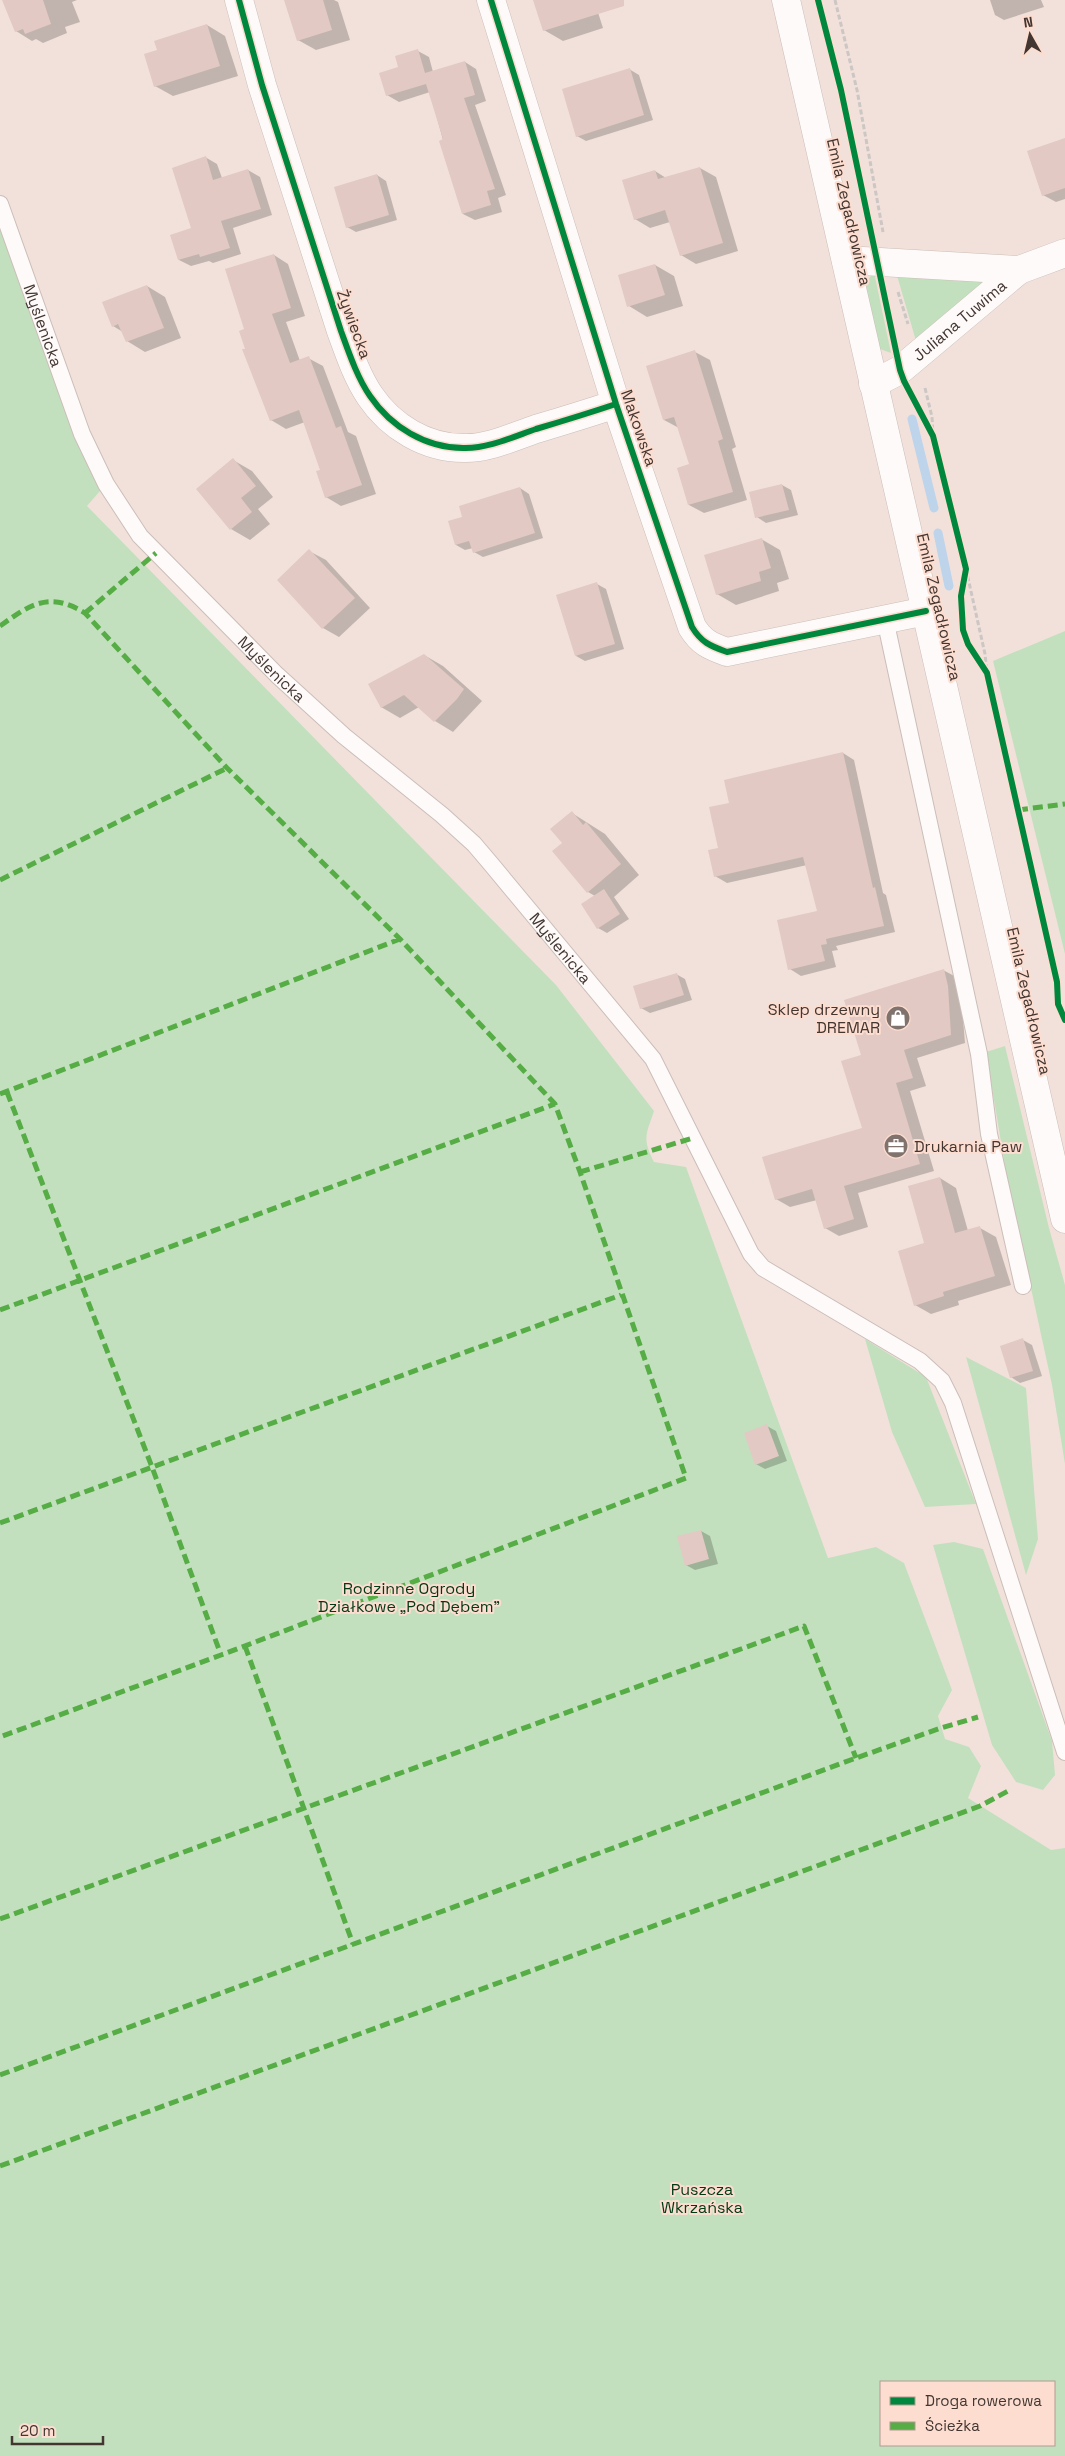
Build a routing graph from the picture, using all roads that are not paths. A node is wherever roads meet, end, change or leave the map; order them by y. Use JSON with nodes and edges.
{"nodes":[{"id":1,"x":239,"y":0,"type":"edge"},
{"id":2,"x":491,"y":0,"type":"edge"},
{"id":3,"x":786,"y":0,"type":"edge"},
{"id":4,"x":0,"y":204,"type":"edge"},
{"id":5,"x":1065,"y":253,"type":"edge"},
{"id":6,"x":846,"y":260,"type":"junction"},
{"id":7,"x":1019,"y":270,"type":"junction"},
{"id":8,"x":873,"y":384,"type":"junction"},
{"id":9,"x":616,"y":404,"type":"junction"},
{"id":10,"x":926,"y":611,"type":"junction"},
{"id":11,"x":885,"y":620,"type":"junction"},
{"id":12,"x":1065,"y":1219,"type":"edge"},
{"id":13,"x":1023,"y":1286,"type":"dead end"},
{"id":14,"x":1065,"y":1752,"type":"edge"}],
"edges":[{"from":1,"to":9,"type":"street","name":"Żywiecka"},
{"from":2,"to":9,"type":"street","name":"Makowska"},
{"from":3,"to":6,"type":"street","name":"Emila Zegadłowicza"},
{"from":4,"to":14,"type":"lane","name":"Myślenicka"},
{"from":5,"to":7,"type":"street","name":"Juliana Tuwima"},
{"from":6,"to":7,"type":"street","name":"Juliana Tuwima"},
{"from":6,"to":8,"type":"street","name":"Emila Zegadłowicza"},
{"from":7,"to":8,"type":"street","name":"Juliana Tuwima"},
{"from":8,"to":10,"type":"street","name":"Emila Zegadłowicza"},
{"from":9,"to":11,"type":"street","name":"Makowska"},
{"from":10,"to":11,"type":"street","name":"Makowska"},
{"from":10,"to":12,"type":"street","name":"Emila Zegadłowicza"},
{"from":11,"to":13,"type":"lane"}]}
